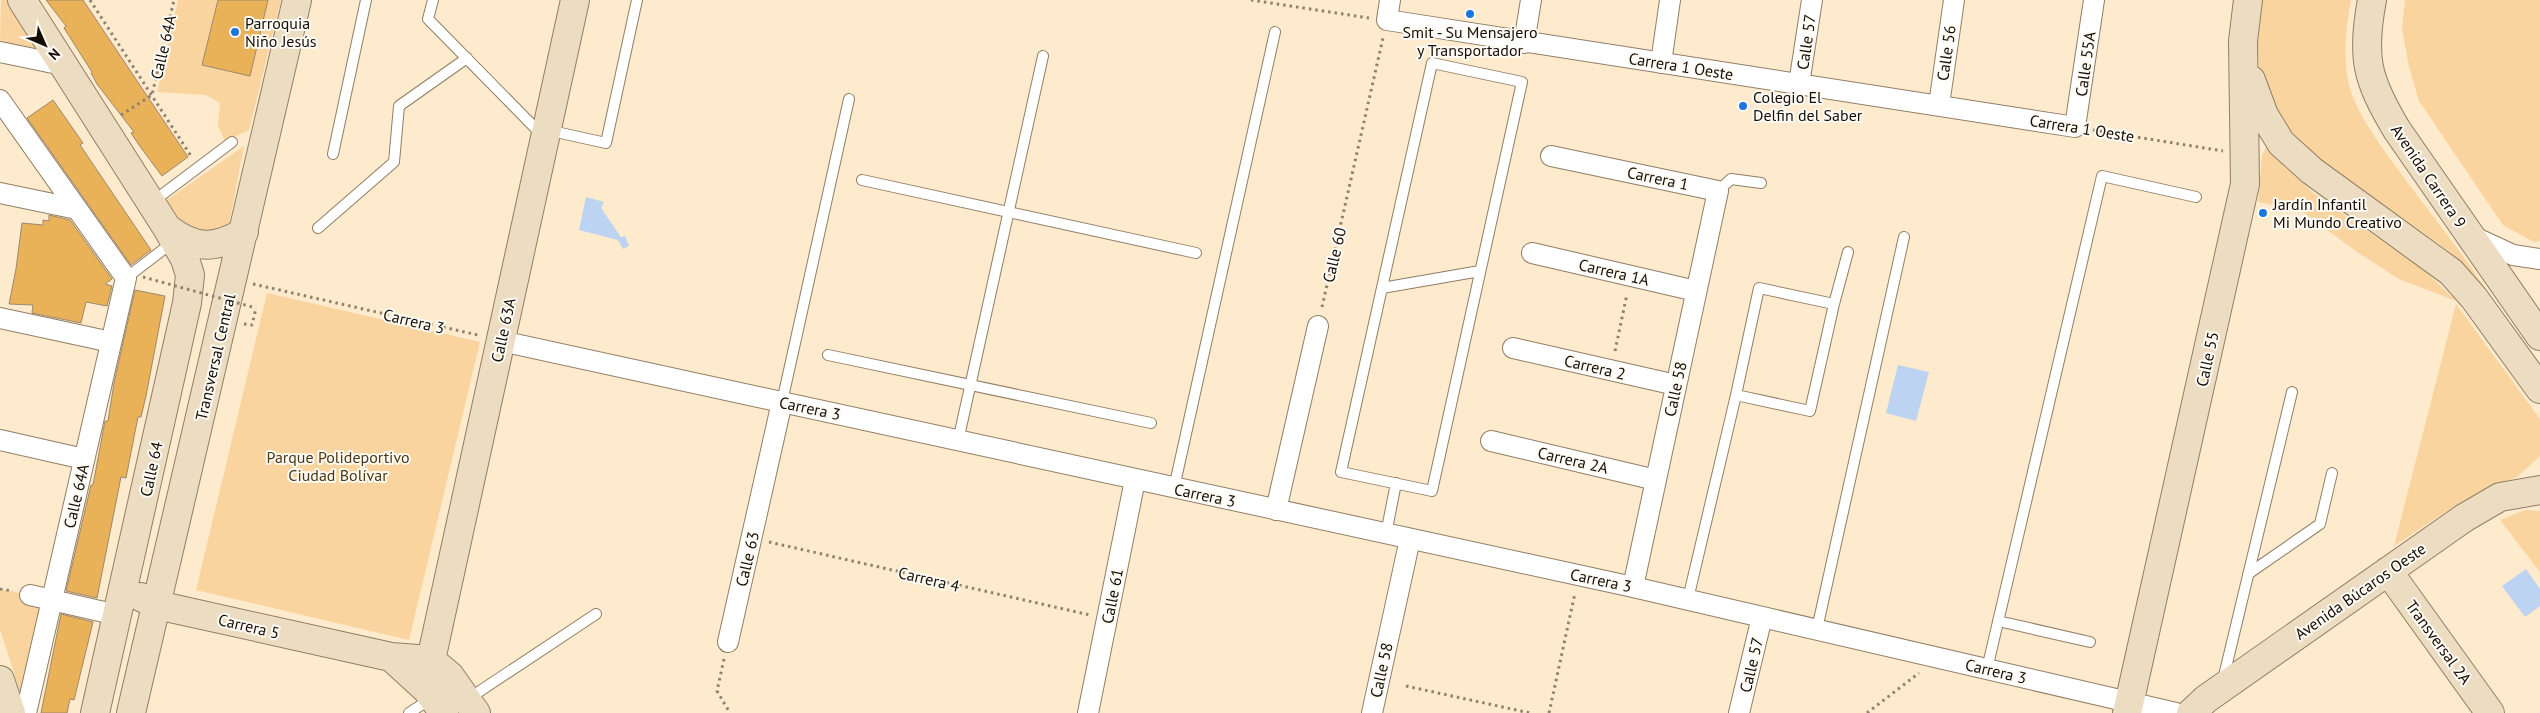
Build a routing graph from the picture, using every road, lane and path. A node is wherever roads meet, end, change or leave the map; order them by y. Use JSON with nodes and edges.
{"nodes":[{"id":1,"x":22,"y":0,"type":"edge"},
{"id":2,"x":90,"y":0,"type":"edge"},
{"id":3,"x":174,"y":0,"type":"edge"},
{"id":4,"x":297,"y":0,"type":"edge"},
{"id":5,"x":366,"y":0,"type":"edge"},
{"id":6,"x":433,"y":0,"type":"edge"},
{"id":7,"x":575,"y":0,"type":"edge"},
{"id":8,"x":637,"y":0,"type":"edge"},
{"id":9,"x":1251,"y":0,"type":"edge"},
{"id":10,"x":1390,"y":0,"type":"edge"},
{"id":11,"x":1530,"y":0,"type":"edge"},
{"id":12,"x":1670,"y":0,"type":"edge"},
{"id":13,"x":1812,"y":0,"type":"edge"},
{"id":14,"x":1954,"y":0,"type":"edge"},
{"id":15,"x":2094,"y":0,"type":"edge"},
{"id":16,"x":2248,"y":0,"type":"edge"},
{"id":17,"x":2372,"y":0,"type":"edge"},
{"id":18,"x":1387,"y":20,"type":"junction"},
{"id":19,"x":1275,"y":32,"type":"dead end"},
{"id":20,"x":1524,"y":43,"type":"junction"},
{"id":21,"x":0,"y":52,"type":"edge"},
{"id":22,"x":1043,"y":56,"type":"dead end"},
{"id":23,"x":467,"y":58,"type":"junction"},
{"id":24,"x":2243,"y":58,"type":"junction"},
{"id":25,"x":1661,"y":63,"type":"junction"},
{"id":26,"x":63,"y":65,"type":"junction"},
{"id":27,"x":1799,"y":84,"type":"junction"},
{"id":28,"x":152,"y":95,"type":"junction"},
{"id":29,"x":849,"y":99,"type":"dead end"},
{"id":30,"x":0,"y":100,"type":"edge"},
{"id":31,"x":1939,"y":105,"type":"junction"},
{"id":32,"x":102,"y":126,"type":"junction"},
{"id":33,"x":2075,"y":127,"type":"junction"},
{"id":34,"x":546,"y":134,"type":"junction"},
{"id":35,"x":232,"y":142,"type":"dead end"},
{"id":36,"x":2230,"y":152,"type":"dead end"},
{"id":37,"x":333,"y":154,"type":"dead end"},
{"id":38,"x":1551,"y":156,"type":"dead end"},
{"id":39,"x":198,"y":167,"type":"junction"},
{"id":40,"x":862,"y":180,"type":"dead end"},
{"id":41,"x":1761,"y":183,"type":"dead end"},
{"id":42,"x":1718,"y":191,"type":"junction"},
{"id":43,"x":0,"y":192,"type":"edge"},
{"id":44,"x":2196,"y":197,"type":"dead end"},
{"id":45,"x":150,"y":203,"type":"junction"},
{"id":46,"x":77,"y":209,"type":"junction"},
{"id":47,"x":1009,"y":213,"type":"junction"},
{"id":48,"x":318,"y":228,"type":"dead end"},
{"id":49,"x":244,"y":232,"type":"junction"},
{"id":50,"x":171,"y":234,"type":"junction"},
{"id":51,"x":2469,"y":234,"type":"junction"},
{"id":52,"x":1904,"y":238,"type":"dead end"},
{"id":53,"x":1848,"y":252,"type":"dead end"},
{"id":54,"x":1196,"y":253,"type":"dead end"},
{"id":55,"x":1532,"y":253,"type":"dead end"},
{"id":56,"x":2540,"y":259,"type":"edge"},
{"id":57,"x":1480,"y":271,"type":"junction"},
{"id":58,"x":2498,"y":274,"type":"junction"},
{"id":59,"x":1631,"y":276,"type":"junction"},
{"id":60,"x":135,"y":278,"type":"junction"},
{"id":61,"x":233,"y":280,"type":"junction"},
{"id":62,"x":1382,"y":288,"type":"junction"},
{"id":63,"x":1696,"y":291,"type":"junction"},
{"id":64,"x":2540,"y":300,"type":"edge"},
{"id":65,"x":1834,"y":304,"type":"junction"},
{"id":66,"x":0,"y":318,"type":"edge"},
{"id":67,"x":242,"y":323,"type":"dead end"},
{"id":68,"x":1318,"y":326,"type":"joint"},
{"id":69,"x":2540,"y":336,"type":"edge"},
{"id":70,"x":501,"y":341,"type":"junction"},
{"id":71,"x":112,"y":342,"type":"junction"},
{"id":72,"x":1513,"y":348,"type":"dead end"},
{"id":73,"x":828,"y":355,"type":"dead end"},
{"id":74,"x":1611,"y":370,"type":"junction"},
{"id":75,"x":970,"y":385,"type":"junction"},
{"id":76,"x":1676,"y":385,"type":"junction"},
{"id":77,"x":2540,"y":389,"type":"edge"},
{"id":78,"x":2292,"y":392,"type":"dead end"},
{"id":79,"x":1736,"y":395,"type":"junction"},
{"id":80,"x":782,"y":402,"type":"junction"},
{"id":81,"x":1151,"y":423,"type":"dead end"},
{"id":82,"x":0,"y":440,"type":"edge"},
{"id":83,"x":958,"y":441,"type":"junction"},
{"id":84,"x":1491,"y":441,"type":"dead end"},
{"id":85,"x":84,"y":459,"type":"junction"},
{"id":86,"x":2332,"y":473,"type":"dead end"},
{"id":87,"x":1135,"y":480,"type":"junction"},
{"id":88,"x":1656,"y":480,"type":"junction"},
{"id":89,"x":1396,"y":483,"type":"junction"},
{"id":90,"x":1174,"y":488,"type":"junction"},
{"id":91,"x":2540,"y":490,"type":"edge"},
{"id":92,"x":1276,"y":510,"type":"junction"},
{"id":93,"x":1386,"y":534,"type":"junction"},
{"id":94,"x":752,"y":538,"type":"junction"},
{"id":95,"x":1410,"y":539,"type":"junction"},
{"id":96,"x":129,"y":568,"type":"junction"},
{"id":97,"x":2388,"y":571,"type":"junction"},
{"id":98,"x":2248,"y":574,"type":"junction"},
{"id":99,"x":1579,"y":575,"type":"junction"},
{"id":100,"x":1633,"y":587,"type":"junction"},
{"id":101,"x":30,"y":595,"type":"dead end"},
{"id":102,"x":1688,"y":599,"type":"junction"},
{"id":103,"x":52,"y":600,"type":"junction"},
{"id":104,"x":157,"y":605,"type":"junction"},
{"id":105,"x":596,"y":614,"type":"dead end"},
{"id":106,"x":117,"y":615,"type":"junction"},
{"id":107,"x":1762,"y":617,"type":"junction"},
{"id":108,"x":1107,"y":619,"type":"junction"},
{"id":109,"x":1998,"y":621,"type":"junction"},
{"id":110,"x":1817,"y":630,"type":"junction"},
{"id":111,"x":728,"y":642,"type":"joint"},
{"id":112,"x":2090,"y":642,"type":"dead end"},
{"id":113,"x":391,"y":658,"type":"junction"},
{"id":114,"x":1940,"y":658,"type":"junction"},
{"id":115,"x":431,"y":660,"type":"junction"},
{"id":116,"x":1987,"y":669,"type":"junction"},
{"id":117,"x":0,"y":680,"type":"edge"},
{"id":118,"x":1406,"y":686,"type":"dead end"},
{"id":119,"x":2221,"y":689,"type":"junction"},
{"id":120,"x":455,"y":706,"type":"edge"},
{"id":121,"x":2128,"y":708,"type":"edge"},
{"id":122,"x":11,"y":713,"type":"edge"},
{"id":123,"x":26,"y":713,"type":"edge"},
{"id":124,"x":95,"y":713,"type":"edge"},
{"id":125,"x":131,"y":713,"type":"edge"},
{"id":126,"x":409,"y":713,"type":"edge"},
{"id":127,"x":730,"y":713,"type":"edge"},
{"id":128,"x":1088,"y":713,"type":"edge"},
{"id":129,"x":1372,"y":713,"type":"edge"},
{"id":130,"x":1530,"y":713,"type":"edge"},
{"id":131,"x":1549,"y":713,"type":"edge"},
{"id":132,"x":1740,"y":713,"type":"edge"},
{"id":133,"x":1867,"y":713,"type":"edge"},
{"id":134,"x":2176,"y":713,"type":"edge"},
{"id":135,"x":2191,"y":713,"type":"edge"},
{"id":136,"x":2490,"y":713,"type":"edge"}],
"edges":[{"from":1,"to":26,"type":"main road","name":"Calle 64"},
{"from":2,"to":28,"type":"path"},
{"from":3,"to":28,"type":"path","name":"Calle 64A"},
{"from":4,"to":49,"type":"main road","name":"Transversal Central"},
{"from":5,"to":37,"type":"lane"},
{"from":6,"to":23,"type":"lane"},
{"from":7,"to":34,"type":"main road","name":"Calle 63A"},
{"from":8,"to":34,"type":"lane"},
{"from":9,"to":18,"type":"path"},
{"from":10,"to":18,"type":"street"},
{"from":11,"to":20,"type":"street"},
{"from":12,"to":25,"type":"street"},
{"from":13,"to":27,"type":"street","name":"Calle 57"},
{"from":14,"to":31,"type":"street","name":"Calle 56"},
{"from":15,"to":33,"type":"street","name":"Calle 55A"},
{"from":16,"to":24,"type":"main road","name":"Calle 55"},
{"from":17,"to":51,"type":"main road","name":"Avenida Carrera 9"},
{"from":18,"to":20,"type":"street","name":"Carrera 1 Oeste"},
{"from":18,"to":68,"type":"path","name":"Calle 60"},
{"from":19,"to":90,"type":"lane"},
{"from":20,"to":25,"type":"street","name":"Carrera 1 Oeste"},
{"from":21,"to":26,"type":"street"},
{"from":22,"to":47,"type":"lane"},
{"from":23,"to":34,"type":"lane"},
{"from":23,"to":48,"type":"lane"},
{"from":24,"to":77,"type":"main road"},
{"from":24,"to":121,"type":"main road","name":"Calle 55"},
{"from":25,"to":27,"type":"street","name":"Carrera 1 Oeste"},
{"from":26,"to":32,"type":"main road","name":"Calle 64"},
{"from":27,"to":31,"type":"street","name":"Carrera 1 Oeste"},
{"from":28,"to":32,"type":"path","name":"Calle 64A"},
{"from":28,"to":39,"type":"path"},
{"from":29,"to":80,"type":"lane"},
{"from":30,"to":46,"type":"street"},
{"from":31,"to":33,"type":"street","name":"Carrera 1 Oeste"},
{"from":32,"to":45,"type":"main road","name":"Calle 64"},
{"from":33,"to":36,"type":"path","name":"Carrera 1 Oeste"},
{"from":34,"to":70,"type":"main road","name":"Calle 63A"},
{"from":35,"to":39,"type":"lane"},
{"from":38,"to":42,"type":"street","name":"Carrera 1"},
{"from":39,"to":45,"type":"lane"},
{"from":40,"to":47,"type":"lane"},
{"from":41,"to":42,"type":"lane"},
{"from":42,"to":63,"type":"street","name":"Calle 58"},
{"from":43,"to":46,"type":"street"},
{"from":44,"to":109,"type":"lane"},
{"from":45,"to":50,"type":"main road","name":"Calle 64"},
{"from":46,"to":60,"type":"street"},
{"from":47,"to":54,"type":"lane"},
{"from":47,"to":75,"type":"lane"},
{"from":49,"to":50,"type":"main road"},
{"from":49,"to":61,"type":"main road","name":"Transversal Central"},
{"from":50,"to":60,"type":"lane"},
{"from":50,"to":96,"type":"main road","name":"Calle 64"},
{"from":51,"to":56,"type":"street"},
{"from":51,"to":58,"type":"main road","name":"Avenida Carrera 9"},
{"from":52,"to":110,"type":"lane"},
{"from":53,"to":65,"type":"lane"},
{"from":55,"to":59,"type":"street","name":"Carrera 1A"},
{"from":57,"to":62,"type":"lane"},
{"from":57,"to":62,"type":"lane"},
{"from":57,"to":89,"type":"lane"},
{"from":58,"to":64,"type":"main road"},
{"from":58,"to":69,"type":"main road","name":"Avenida Carrera 9"},
{"from":59,"to":63,"type":"street","name":"Carrera 1A"},
{"from":59,"to":74,"type":"path"},
{"from":60,"to":67,"type":"path","bridge":true},
{"from":60,"to":71,"type":"street","name":"Calle 64A"},
{"from":61,"to":70,"type":"path","name":"Carrera 3"},
{"from":61,"to":104,"type":"main road","name":"Transversal Central"},
{"from":62,"to":89,"type":"lane"},
{"from":63,"to":76,"type":"street","name":"Calle 58"},
{"from":65,"to":79,"type":"lane"},
{"from":65,"to":79,"type":"lane"},
{"from":66,"to":71,"type":"street"},
{"from":68,"to":92,"type":"street"},
{"from":70,"to":80,"type":"street","name":"Carrera 3"},
{"from":70,"to":115,"type":"main road","name":"Calle 63A"},
{"from":71,"to":85,"type":"street","name":"Calle 64A"},
{"from":72,"to":74,"type":"street","name":"Carrera 2"},
{"from":73,"to":75,"type":"lane"},
{"from":74,"to":76,"type":"street","name":"Carrera 2"},
{"from":75,"to":81,"type":"lane"},
{"from":75,"to":83,"type":"lane"},
{"from":76,"to":88,"type":"street","name":"Calle 58"},
{"from":78,"to":98,"type":"lane"},
{"from":79,"to":102,"type":"lane"},
{"from":80,"to":83,"type":"street","name":"Carrera 3"},
{"from":80,"to":94,"type":"street","name":"Calle 63"},
{"from":82,"to":85,"type":"street"},
{"from":83,"to":87,"type":"street","name":"Carrera 3"},
{"from":84,"to":88,"type":"street","name":"Carrera 2A"},
{"from":85,"to":103,"type":"street","name":"Calle 64A"},
{"from":86,"to":98,"type":"lane"},
{"from":87,"to":90,"type":"street","name":"Carrera 3"},
{"from":87,"to":108,"type":"street","name":"Calle 61"},
{"from":88,"to":100,"type":"street","name":"Calle 58"},
{"from":89,"to":93,"type":"lane"},
{"from":90,"to":92,"type":"street","name":"Carrera 3"},
{"from":91,"to":97,"type":"main road","name":"Avenida Búcaros Oeste"},
{"from":92,"to":93,"type":"street","name":"Carrera 3"},
{"from":93,"to":95,"type":"street","name":"Carrera 3"},
{"from":94,"to":108,"type":"path","name":"Carrera 4"},
{"from":94,"to":111,"type":"street","name":"Calle 63"},
{"from":95,"to":99,"type":"street","name":"Carrera 3"},
{"from":95,"to":129,"type":"street","name":"Calle 58"},
{"from":96,"to":104,"type":"main road","name":"Carrera 5"},
{"from":96,"to":106,"type":"main road","name":"Calle 64"},
{"from":97,"to":119,"type":"main road","name":"Avenida Búcaros Oeste"},
{"from":97,"to":136,"type":"main road","name":"Transversal 2A"},
{"from":98,"to":119,"type":"lane"},
{"from":99,"to":100,"type":"street","name":"Carrera 3"},
{"from":99,"to":131,"type":"path"},
{"from":100,"to":102,"type":"street","name":"Carrera 3"},
{"from":101,"to":103,"type":"street"},
{"from":102,"to":107,"type":"street","name":"Carrera 3"},
{"from":103,"to":106,"type":"street"},
{"from":103,"to":123,"type":"street","name":"Calle 64A"},
{"from":104,"to":113,"type":"main road","name":"Carrera 5"},
{"from":104,"to":125,"type":"main road","name":"Transversal Central"},
{"from":105,"to":120,"type":"lane"},
{"from":106,"to":124,"type":"main road","name":"Calle 64"},
{"from":107,"to":110,"type":"street","name":"Carrera 3"},
{"from":107,"to":132,"type":"street","name":"Calle 57"},
{"from":108,"to":128,"type":"street","name":"Calle 61"},
{"from":109,"to":112,"type":"lane"},
{"from":109,"to":116,"type":"lane"},
{"from":110,"to":114,"type":"street","name":"Carrera 3"},
{"from":111,"to":127,"type":"path"},
{"from":113,"to":115,"type":"main road","name":"Carrera 5"},
{"from":113,"to":120,"type":"main road"},
{"from":114,"to":116,"type":"street","name":"Carrera 3"},
{"from":114,"to":133,"type":"path"},
{"from":115,"to":120,"type":"main road"},
{"from":116,"to":121,"type":"street","name":"Carrera 3"},
{"from":117,"to":122,"type":"main road"},
{"from":118,"to":130,"type":"path"},
{"from":119,"to":135,"type":"main road","name":"Avenida Búcaros Oeste"},
{"from":120,"to":126,"type":"lane"},
{"from":121,"to":134,"type":"street","name":"Carrera 3"}]}
